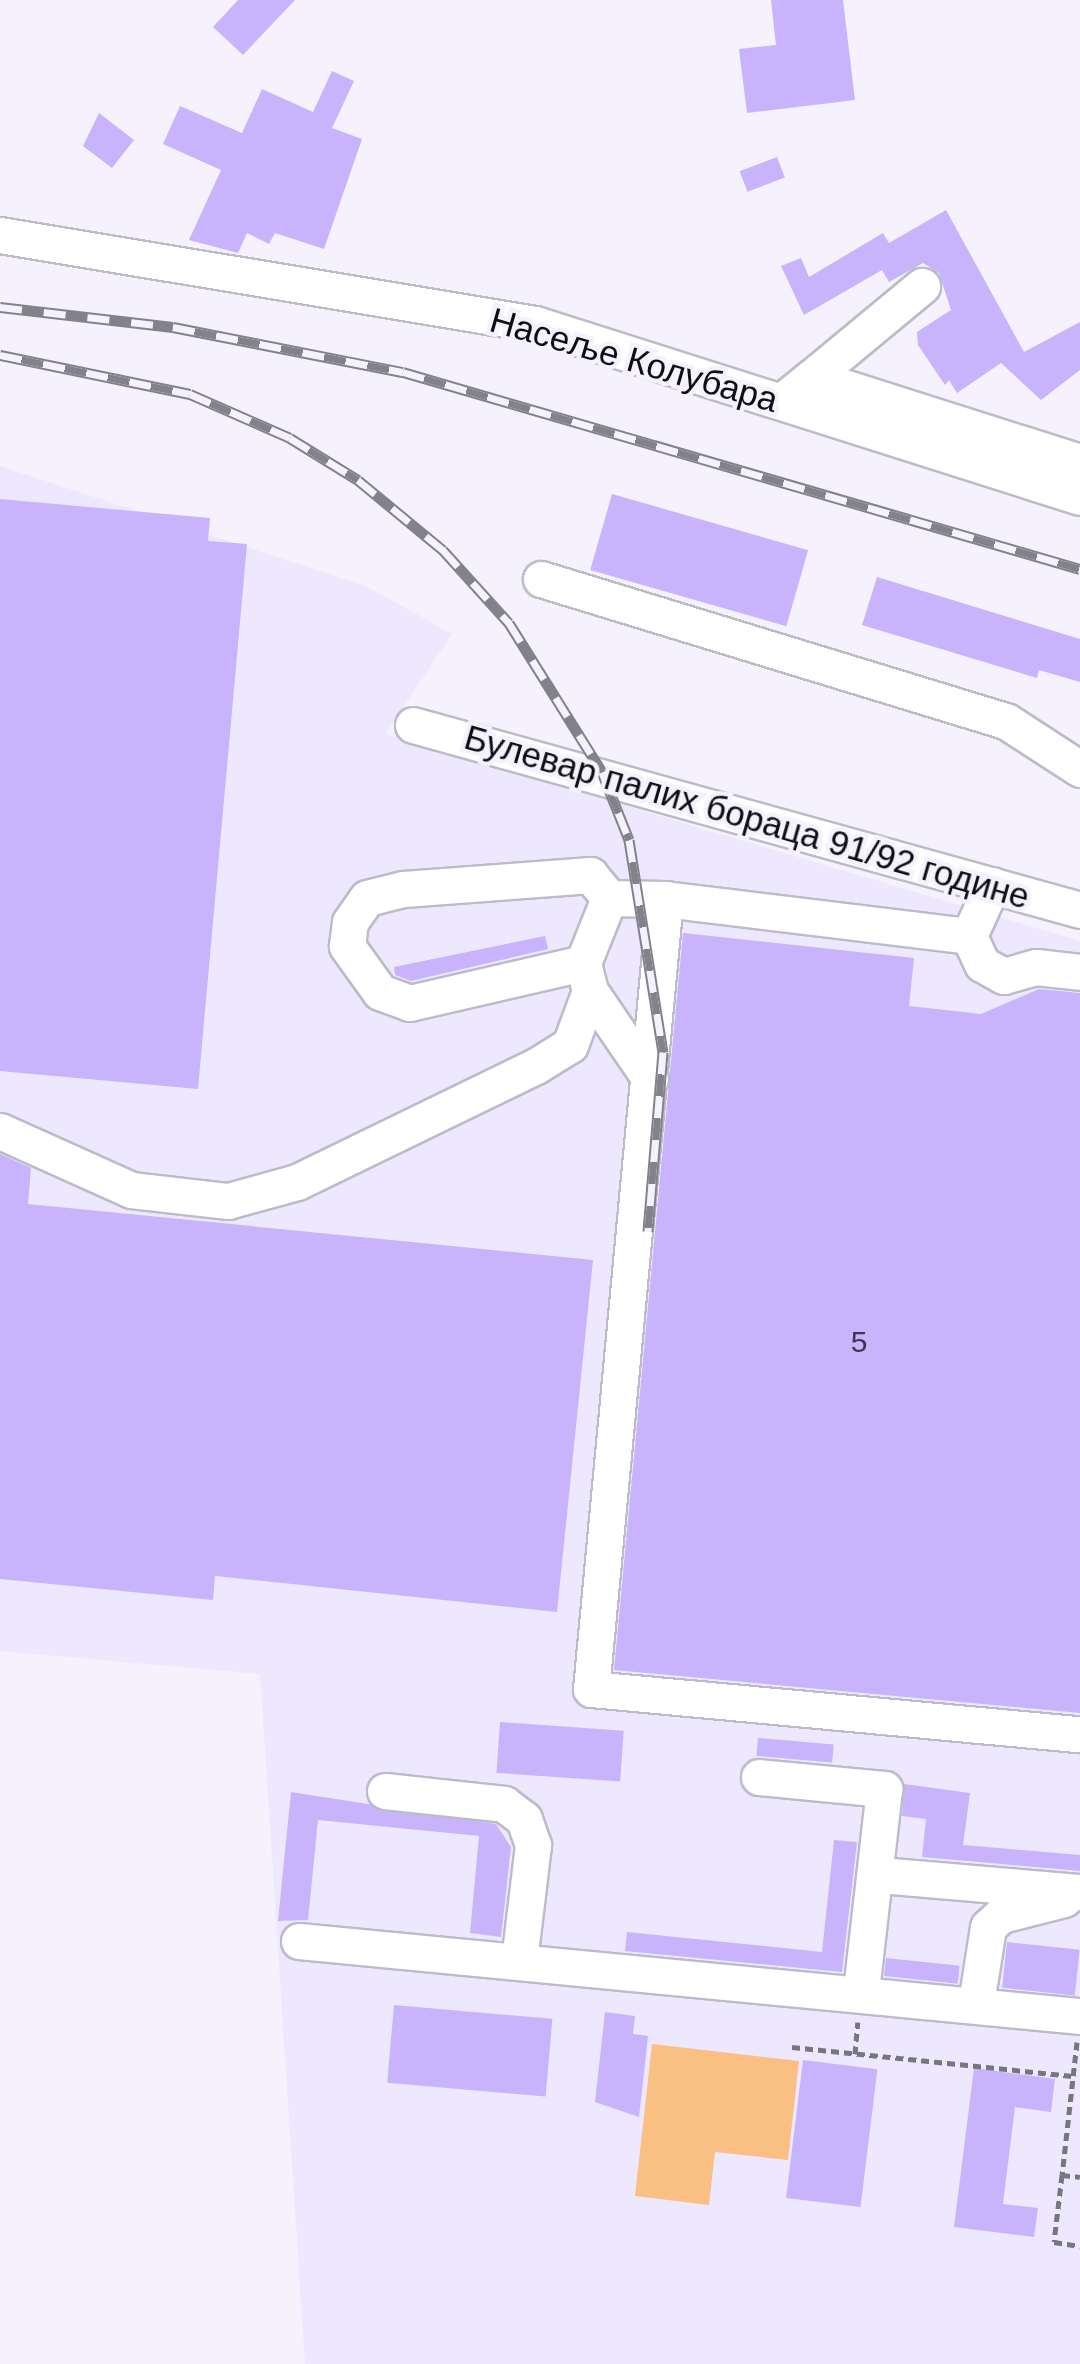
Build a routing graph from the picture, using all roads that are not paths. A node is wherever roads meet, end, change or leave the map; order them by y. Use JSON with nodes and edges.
{"nodes":[{"id":1,"x":0,"y":235,"type":"edge"},
{"id":2,"x":922,"y":286,"type":"dead end"},
{"id":3,"x":812,"y":376,"type":"junction"},
{"id":4,"x":782,"y":401,"type":"junction"},
{"id":5,"x":1080,"y":462,"type":"edge"},
{"id":6,"x":1080,"y":497,"type":"edge"},
{"id":7,"x":540,"y":578,"type":"dead end"},
{"id":8,"x":413,"y":725,"type":"dead end"},
{"id":9,"x":1080,"y":768,"type":"edge"},
{"id":10,"x":992,"y":885,"type":"junction"},
{"id":11,"x":610,"y":898,"type":"junction"},
{"id":12,"x":666,"y":899,"type":"junction"},
{"id":13,"x":1080,"y":910,"type":"edge"},
{"id":14,"x":970,"y":936,"type":"junction"},
{"id":15,"x":1080,"y":972,"type":"edge"},
{"id":16,"x":586,"y":977,"type":"junction"},
{"id":17,"x":650,"y":1078,"type":"junction"},
{"id":18,"x":0,"y":1131,"type":"edge"},
{"id":19,"x":1080,"y":1734,"type":"edge"},
{"id":20,"x":759,"y":1777,"type":"dead end"},
{"id":21,"x":385,"y":1791,"type":"dead end"},
{"id":22,"x":880,"y":1875,"type":"junction"},
{"id":23,"x":1080,"y":1894,"type":"edge"},
{"id":24,"x":299,"y":1941,"type":"dead end"},
{"id":25,"x":519,"y":1961,"type":"junction"},
{"id":26,"x":861,"y":1992,"type":"junction"},
{"id":27,"x":976,"y":2003,"type":"junction"},
{"id":28,"x":1079,"y":2026,"type":"edge"}],
"edges":[{"from":1,"to":4,"type":"street","name":"Насеље Колубара"},
{"from":2,"to":3,"type":"street"},
{"from":3,"to":4,"type":"street"},
{"from":3,"to":5,"type":"street"},
{"from":4,"to":6,"type":"street","name":"Насеље Колубара"},
{"from":7,"to":9,"type":"street"},
{"from":8,"to":10,"type":"street","name":"Булевар палих бораца 91/92 године"},
{"from":10,"to":13,"type":"street","name":"Булевар палих бораца 91/92 године"},
{"from":10,"to":14,"type":"street"},
{"from":11,"to":12,"type":"street"},
{"from":11,"to":16,"type":"street"},
{"from":11,"to":16,"type":"street"},
{"from":12,"to":14,"type":"street"},
{"from":12,"to":17,"type":"street"},
{"from":14,"to":15,"type":"street"},
{"from":16,"to":17,"type":"street"},
{"from":16,"to":18,"type":"street"},
{"from":17,"to":19,"type":"street"},
{"from":20,"to":22,"type":"street"},
{"from":21,"to":25,"type":"street"},
{"from":22,"to":23,"type":"street"},
{"from":22,"to":26,"type":"street"},
{"from":23,"to":27,"type":"street"},
{"from":24,"to":25,"type":"street"},
{"from":25,"to":26,"type":"street"},
{"from":26,"to":27,"type":"street"},
{"from":27,"to":28,"type":"street"}]}
